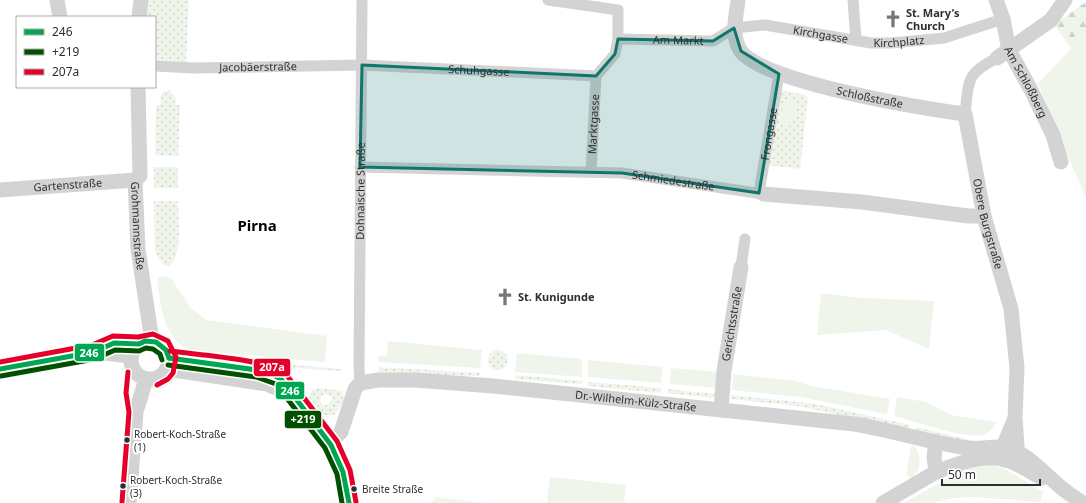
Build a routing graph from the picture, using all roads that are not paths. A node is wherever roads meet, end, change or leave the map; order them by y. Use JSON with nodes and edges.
{"nodes":[{"id":1,"x":57,"y":0,"type":"edge"},
{"id":2,"x":141,"y":0,"type":"edge"},
{"id":3,"x":362,"y":0,"type":"edge"},
{"id":4,"x":548,"y":0,"type":"edge"},
{"id":5,"x":738,"y":0,"type":"edge"},
{"id":6,"x":852,"y":0,"type":"edge"},
{"id":7,"x":996,"y":0,"type":"edge"},
{"id":8,"x":1063,"y":1,"type":"edge"},
{"id":9,"x":60,"y":16,"type":"edge"},
{"id":10,"x":139,"y":16,"type":"edge"},
{"id":11,"x":1003,"y":19,"type":"junction"},
{"id":12,"x":734,"y":28,"type":"junction"},
{"id":13,"x":785,"y":28,"type":"joint"},
{"id":14,"x":618,"y":39,"type":"junction"},
{"id":15,"x":856,"y":40,"type":"junction"},
{"id":16,"x":1003,"y":54,"type":"junction"},
{"id":17,"x":362,"y":65,"type":"junction"},
{"id":18,"x":156,"y":66,"type":"edge"},
{"id":19,"x":777,"y":74,"type":"junction"},
{"id":20,"x":596,"y":76,"type":"junction"},
{"id":21,"x":138,"y":88,"type":"edge"},
{"id":22,"x":965,"y":114,"type":"junction"},
{"id":23,"x":1061,"y":162,"type":"dead end"},
{"id":24,"x":360,"y":167,"type":"junction"},
{"id":25,"x":592,"y":172,"type":"junction"},
{"id":26,"x":135,"y":180,"type":"junction"},
{"id":27,"x":0,"y":190,"type":"edge"},
{"id":28,"x":761,"y":194,"type":"junction"},
{"id":29,"x":984,"y":216,"type":"junction"},
{"id":30,"x":746,"y":239,"type":"dead end"},
{"id":31,"x":741,"y":267,"type":"joint"},
{"id":32,"x":140,"y":347,"type":"junction"},
{"id":33,"x":168,"y":364,"type":"junction"},
{"id":34,"x":0,"y":369,"type":"edge"},
{"id":35,"x":141,"y":376,"type":"junction"},
{"id":36,"x":360,"y":383,"type":"junction"},
{"id":37,"x":722,"y":410,"type":"junction"},
{"id":38,"x":330,"y":442,"type":"junction"},
{"id":39,"x":936,"y":442,"type":"junction"},
{"id":40,"x":1008,"y":452,"type":"junction"},
{"id":41,"x":972,"y":454,"type":"junction"},
{"id":42,"x":936,"y":472,"type":"junction"},
{"id":43,"x":129,"y":503,"type":"edge"},
{"id":44,"x":349,"y":503,"type":"edge"},
{"id":45,"x":883,"y":503,"type":"edge"},
{"id":46,"x":1083,"y":503,"type":"edge"}],
"edges":[{"from":1,"to":9,"type":"street"},
{"from":2,"to":10,"type":"street"},
{"from":3,"to":17,"type":"street","name":"Dohnaische Straße"},
{"from":4,"to":14,"type":"street"},
{"from":5,"to":12,"type":"street"},
{"from":6,"to":15,"type":"street"},
{"from":7,"to":11,"type":"street"},
{"from":8,"to":16,"type":"street","name":"Am Schloßberg"},
{"from":11,"to":15,"type":"street","name":"Kirchplatz"},
{"from":11,"to":16,"type":"street"},
{"from":12,"to":13,"type":"street","name":"Am Markt"},
{"from":12,"to":14,"type":"street","name":"Am Markt"},
{"from":12,"to":19,"type":"street"},
{"from":13,"to":15,"type":"street","name":"Kirchgasse"},
{"from":14,"to":20,"type":"street"},
{"from":16,"to":22,"type":"street","name":"Obere Burgstraße"},
{"from":16,"to":23,"type":"street","name":"Am Schloßberg"},
{"from":17,"to":18,"type":"street","name":"Jacobäerstraße"},
{"from":17,"to":20,"type":"street","name":"Schuhgasse"},
{"from":17,"to":24,"type":"street","name":"Dohnaische Straße"},
{"from":19,"to":22,"type":"street","name":"Schloßstraße"},
{"from":19,"to":28,"type":"street","name":"Frongasse"},
{"from":20,"to":25,"type":"street","name":"Marktgasse"},
{"from":21,"to":26,"type":"street","name":"Grohmannstraße"},
{"from":22,"to":29,"type":"street","name":"Obere Burgstraße"},
{"from":24,"to":25,"type":"street","name":"Schmiedestraße"},
{"from":24,"to":36,"type":"street","name":"Dohnaische Straße"},
{"from":25,"to":28,"type":"street","name":"Schmiedestraße"},
{"from":26,"to":27,"type":"street","name":"Gartenstraße"},
{"from":26,"to":32,"type":"street","name":"Grohmannstraße"},
{"from":28,"to":29,"type":"street","name":"Schmiedestraße"},
{"from":29,"to":40,"type":"street","name":"Obere Burgstraße"},
{"from":30,"to":31,"type":"street","name":"Gerichtsstraße"},
{"from":31,"to":37,"type":"street","name":"Gerichtsstraße"},
{"from":32,"to":33,"type":"street"},
{"from":32,"to":34,"type":"street"},
{"from":32,"to":35,"type":"street"},
{"from":33,"to":35,"type":"street"},
{"from":33,"to":38,"type":"street"},
{"from":35,"to":43,"type":"street"},
{"from":36,"to":37,"type":"street","name":"Dr.-Wilhelm-Külz-Straße"},
{"from":36,"to":38,"type":"street"},
{"from":37,"to":39,"type":"street","name":"Dr.-Wilhelm-Külz-Straße"},
{"from":38,"to":44,"type":"street"},
{"from":39,"to":41,"type":"street","name":"Dr.-Wilhelm-Külz-Straße"},
{"from":39,"to":42,"type":"street"},
{"from":40,"to":41,"type":"street"},
{"from":40,"to":46,"type":"street"},
{"from":41,"to":42,"type":"street"},
{"from":42,"to":45,"type":"street"}]}
